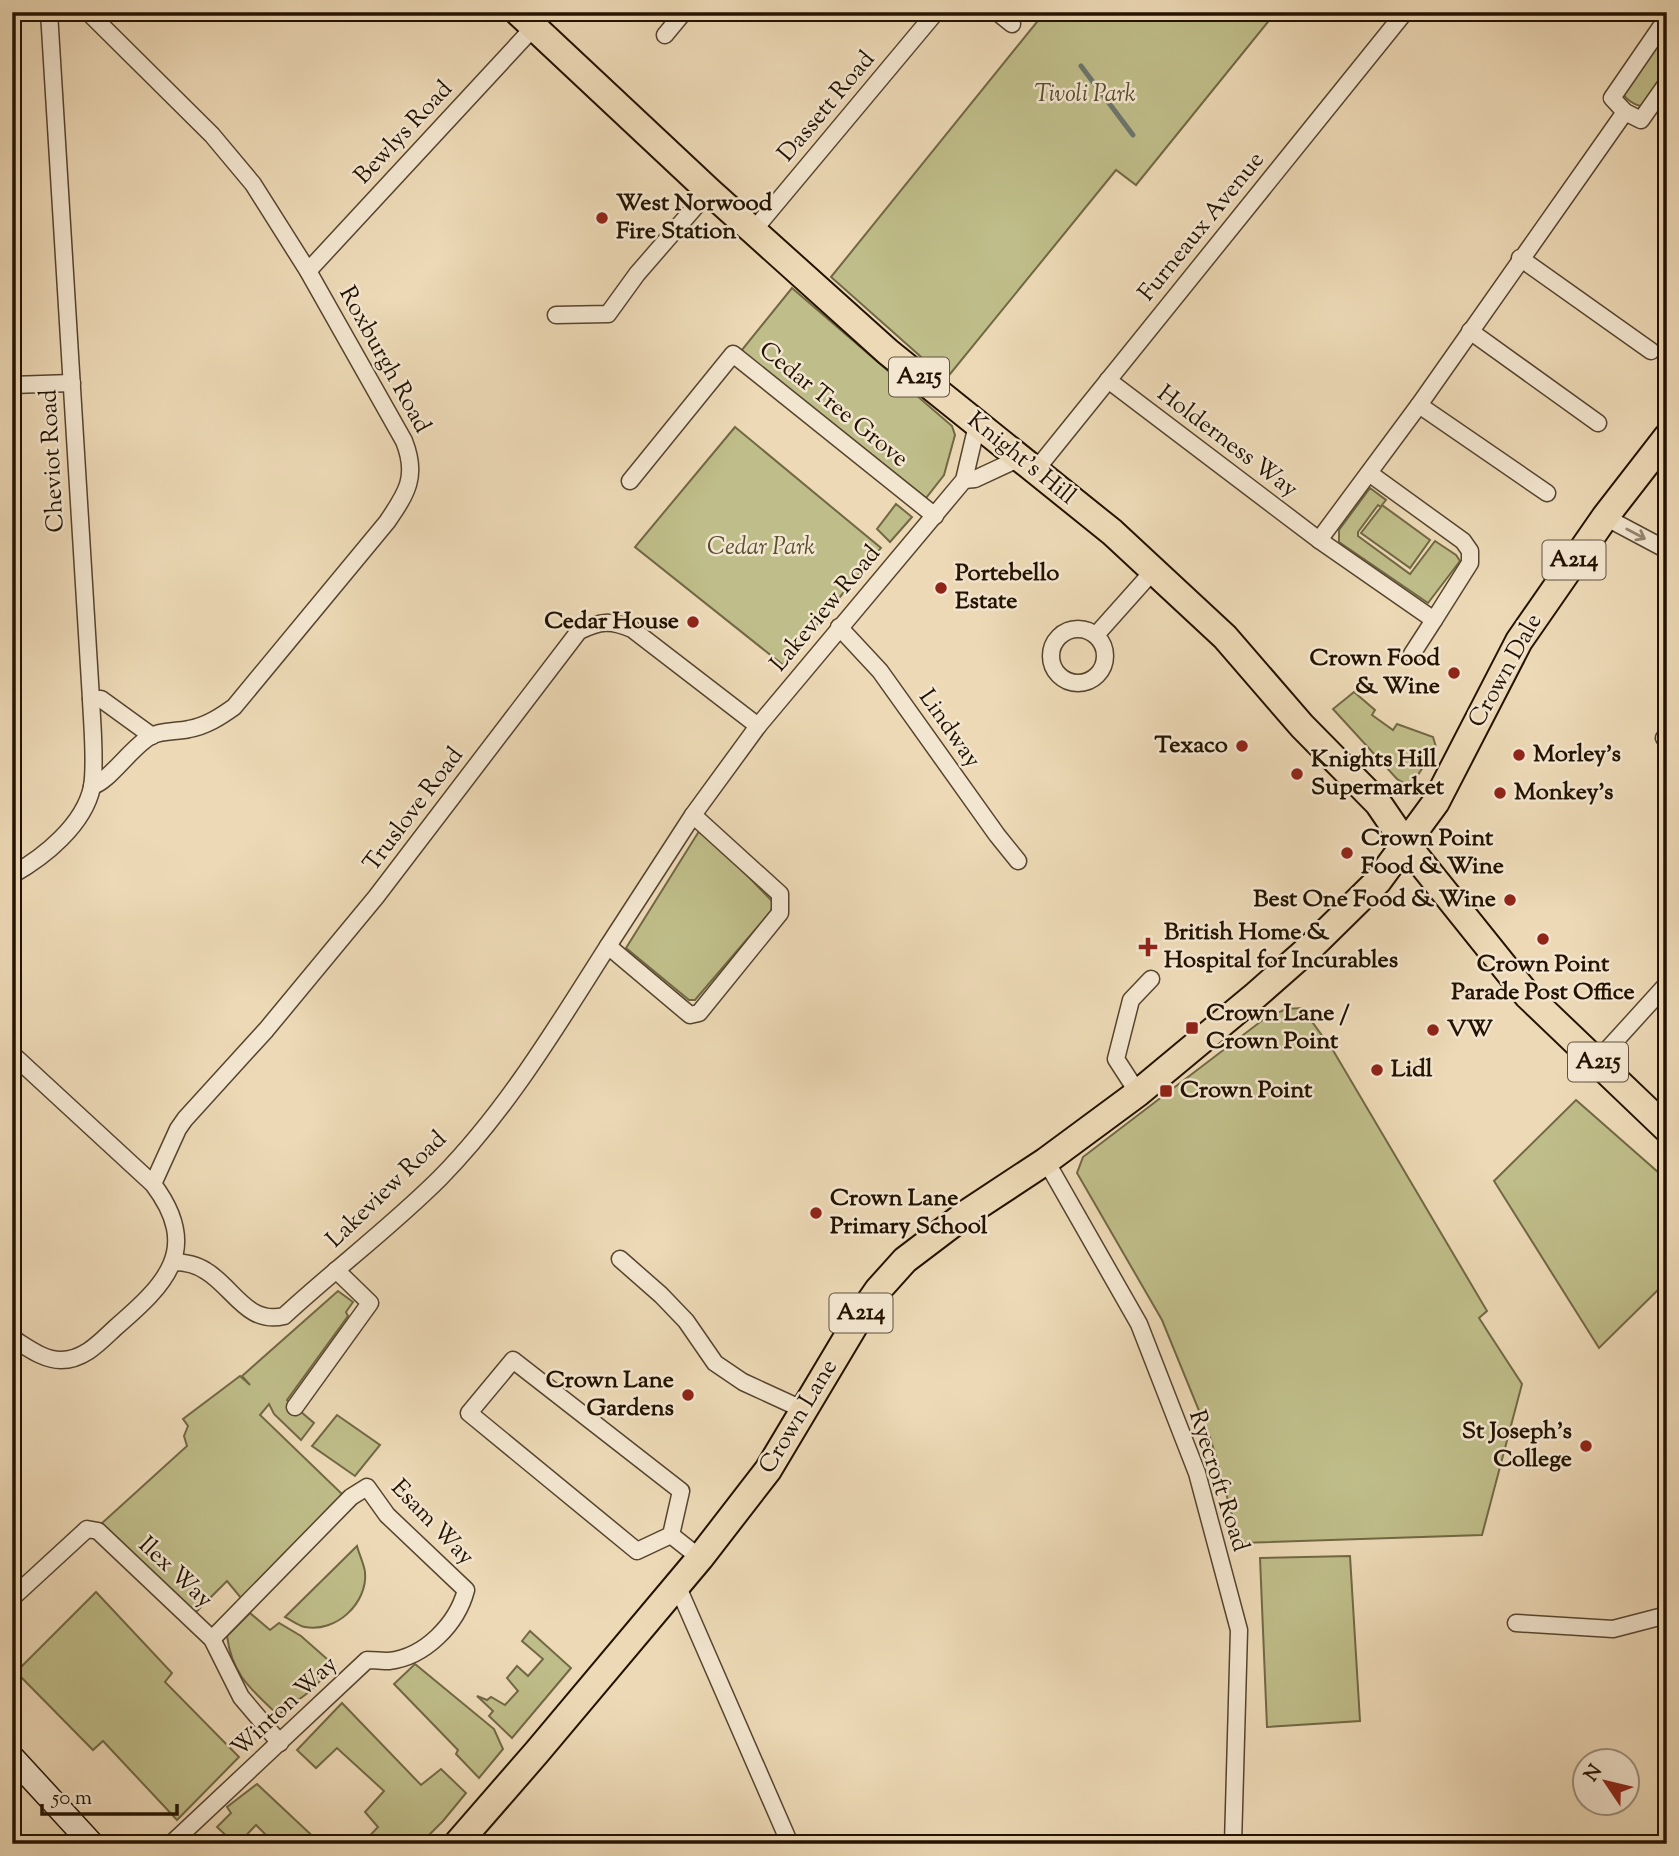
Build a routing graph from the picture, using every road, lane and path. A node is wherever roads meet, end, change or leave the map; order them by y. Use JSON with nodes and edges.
{"nodes":[{"id":1,"x":49,"y":12,"type":"edge"},
{"id":2,"x":88,"y":12,"type":"edge"},
{"id":3,"x":684,"y":12,"type":"edge"},
{"id":4,"x":936,"y":12,"type":"edge"},
{"id":5,"x":998,"y":12,"type":"edge"},
{"id":6,"x":1405,"y":12,"type":"edge"},
{"id":7,"x":1658,"y":12,"type":"edge"},
{"id":8,"x":526,"y":20,"type":"edge"},
{"id":9,"x":1012,"y":24,"type":"dead end"},
{"id":10,"x":665,"y":35,"type":"dead end"},
{"id":11,"x":1667,"y":83,"type":"edge"},
{"id":12,"x":1625,"y":112,"type":"junction"},
{"id":13,"x":709,"y":191,"type":"junction"},
{"id":14,"x":753,"y":231,"type":"junction"},
{"id":15,"x":1520,"y":258,"type":"junction"},
{"id":16,"x":308,"y":271,"type":"junction"},
{"id":17,"x":556,"y":316,"type":"dead end"},
{"id":18,"x":1470,"y":331,"type":"junction"},
{"id":19,"x":1651,"y":351,"type":"dead end"},
{"id":20,"x":1108,"y":380,"type":"junction"},
{"id":21,"x":72,"y":383,"type":"junction"},
{"id":22,"x":12,"y":385,"type":"edge"},
{"id":23,"x":1419,"y":405,"type":"junction"},
{"id":24,"x":1598,"y":423,"type":"dead end"},
{"id":25,"x":977,"y":425,"type":"junction"},
{"id":26,"x":1667,"y":437,"type":"edge"},
{"id":27,"x":1027,"y":464,"type":"junction"},
{"id":28,"x":1369,"y":473,"type":"junction"},
{"id":29,"x":964,"y":480,"type":"junction"},
{"id":30,"x":630,"y":481,"type":"dead end"},
{"id":31,"x":1547,"y":493,"type":"dead end"},
{"id":32,"x":935,"y":516,"type":"junction"},
{"id":33,"x":1605,"y":517,"type":"junction"},
{"id":34,"x":1320,"y":540,"type":"junction"},
{"id":35,"x":1667,"y":551,"type":"edge"},
{"id":36,"x":1154,"y":570,"type":"junction"},
{"id":37,"x":1434,"y":620,"type":"junction"},
{"id":38,"x":839,"y":627,"type":"junction"},
{"id":39,"x":1096,"y":635,"type":"dead end"},
{"id":40,"x":1412,"y":654,"type":"dead end"},
{"id":41,"x":91,"y":699,"type":"junction"},
{"id":42,"x":758,"y":726,"type":"junction"},
{"id":43,"x":152,"y":736,"type":"junction"},
{"id":44,"x":92,"y":786,"type":"junction"},
{"id":45,"x":693,"y":815,"type":"junction"},
{"id":46,"x":1406,"y":844,"type":"junction"},
{"id":47,"x":1018,"y":861,"type":"dead end"},
{"id":48,"x":12,"y":874,"type":"edge"},
{"id":49,"x":608,"y":946,"type":"junction"},
{"id":50,"x":1151,"y":979,"type":"dead end"},
{"id":51,"x":1667,"y":984,"type":"edge"},
{"id":52,"x":12,"y":1054,"type":"edge"},
{"id":53,"x":1597,"y":1061,"type":"junction"},
{"id":54,"x":1139,"y":1093,"type":"junction"},
{"id":55,"x":1667,"y":1129,"type":"edge"},
{"id":56,"x":1046,"y":1161,"type":"junction"},
{"id":57,"x":153,"y":1184,"type":"junction"},
{"id":58,"x":620,"y":1259,"type":"dead end"},
{"id":59,"x":174,"y":1262,"type":"junction"},
{"id":60,"x":336,"y":1270,"type":"junction"},
{"id":61,"x":12,"y":1338,"type":"edge"},
{"id":62,"x":295,"y":1407,"type":"dead end"},
{"id":63,"x":804,"y":1410,"type":"junction"},
{"id":64,"x":671,"y":1535,"type":"junction"},
{"id":65,"x":700,"y":1558,"type":"junction"},
{"id":66,"x":677,"y":1585,"type":"junction"},
{"id":67,"x":12,"y":1598,"type":"edge"},
{"id":68,"x":1667,"y":1615,"type":"edge"},
{"id":69,"x":1516,"y":1623,"type":"dead end"},
{"id":70,"x":212,"y":1639,"type":"junction"},
{"id":71,"x":367,"y":1660,"type":"joint"},
{"id":72,"x":280,"y":1743,"type":"junction"},
{"id":73,"x":12,"y":1757,"type":"edge"},
{"id":74,"x":92,"y":1844,"type":"edge"},
{"id":75,"x":171,"y":1844,"type":"edge"},
{"id":76,"x":457,"y":1844,"type":"edge"},
{"id":77,"x":790,"y":1844,"type":"edge"},
{"id":78,"x":1233,"y":1844,"type":"edge"}],
"edges":[{"from":1,"to":21,"type":"street","name":"Cheviot Road"},
{"from":2,"to":16,"type":"street","name":"Roxburgh Road"},
{"from":3,"to":10,"type":"street"},
{"from":4,"to":14,"type":"street","name":"Dassett Road"},
{"from":5,"to":9,"type":"street"},
{"from":6,"to":20,"type":"street","name":"Furneaux Avenue"},
{"from":7,"to":12,"type":"street"},
{"from":8,"to":13,"type":"main road","name":"Knight's Hill","number":"A215"},
{"from":8,"to":16,"type":"street","name":"Bewlys Road"},
{"from":11,"to":12,"type":"street"},
{"from":12,"to":15,"type":"street"},
{"from":13,"to":14,"type":"main road","name":"Knight's Hill","number":"A215"},
{"from":13,"to":17,"type":"street"},
{"from":14,"to":25,"type":"main road","name":"Knight's Hill","number":"A215"},
{"from":15,"to":18,"type":"street"},
{"from":15,"to":19,"type":"street"},
{"from":16,"to":43,"type":"street","name":"Roxburgh Road"},
{"from":18,"to":23,"type":"street"},
{"from":18,"to":24,"type":"street"},
{"from":20,"to":27,"type":"street","name":"Furneaux Avenue"},
{"from":20,"to":34,"type":"street","name":"Holderness Way"},
{"from":21,"to":22,"type":"street"},
{"from":21,"to":41,"type":"street","name":"Cheviot Road"},
{"from":23,"to":28,"type":"street"},
{"from":23,"to":31,"type":"street"},
{"from":25,"to":27,"type":"main road","name":"Knight's Hill","number":"A215"},
{"from":25,"to":29,"type":"street","name":"Lakeview Road"},
{"from":26,"to":33,"type":"main road","name":"Crown Dale","number":"A214"},
{"from":27,"to":29,"type":"street"},
{"from":27,"to":36,"type":"main road","name":"Knight's Hill","number":"A215"},
{"from":28,"to":34,"type":"street"},
{"from":28,"to":37,"type":"street"},
{"from":29,"to":32,"type":"street","name":"Lakeview Road"},
{"from":30,"to":32,"type":"street","name":"Cedar Tree Grove"},
{"from":32,"to":38,"type":"street","name":"Lakeview Road"},
{"from":33,"to":35,"type":"street","one_way":true},
{"from":33,"to":46,"type":"main road","name":"Crown Dale","number":"A214"},
{"from":34,"to":37,"type":"street","name":"Holderness Way"},
{"from":36,"to":39,"type":"street"},
{"from":36,"to":46,"type":"main road","name":"Knight's Hill","number":"A215"},
{"from":37,"to":40,"type":"street"},
{"from":38,"to":42,"type":"street","name":"Lakeview Road"},
{"from":38,"to":47,"type":"street","name":"Lindway"},
{"from":41,"to":43,"type":"street"},
{"from":41,"to":44,"type":"street","name":"Cheviot Road"},
{"from":42,"to":45,"type":"street","name":"Lakeview Road"},
{"from":42,"to":57,"type":"street","name":"Truslove Road"},
{"from":43,"to":44,"type":"street","name":"Roxburgh Road"},
{"from":44,"to":48,"type":"street","name":"Cheviot Road"},
{"from":45,"to":49,"type":"street","name":"Lakeview Road"},
{"from":45,"to":49,"type":"street"},
{"from":46,"to":53,"type":"main road","number":"A215"},
{"from":46,"to":54,"type":"main road","name":"Crown Lane","number":"A214"},
{"from":49,"to":60,"type":"street","name":"Lakeview Road"},
{"from":50,"to":54,"type":"street"},
{"from":51,"to":53,"type":"street"},
{"from":52,"to":57,"type":"street"},
{"from":53,"to":55,"type":"main road","number":"A215"},
{"from":54,"to":56,"type":"main road","name":"Crown Lane","number":"A214"},
{"from":56,"to":63,"type":"main road","name":"Crown Lane","number":"A214"},
{"from":56,"to":78,"type":"street","name":"Ryecroft Road"},
{"from":57,"to":59,"type":"street"},
{"from":58,"to":63,"type":"street"},
{"from":59,"to":60,"type":"street","name":"Lakeview Road"},
{"from":59,"to":61,"type":"street"},
{"from":60,"to":62,"type":"street"},
{"from":63,"to":65,"type":"main road","name":"Crown Lane","number":"A214"},
{"from":64,"to":64,"type":"street"},
{"from":64,"to":65,"type":"street"},
{"from":65,"to":66,"type":"main road","name":"Crown Lane","number":"A214"},
{"from":66,"to":76,"type":"main road","name":"Crown Lane","number":"A214"},
{"from":66,"to":77,"type":"street"},
{"from":67,"to":70,"type":"street","name":"Ilex Way"},
{"from":68,"to":69,"type":"street"},
{"from":70,"to":71,"type":"street","name":"Esam Way"},
{"from":70,"to":72,"type":"street","name":"Ilex Way"},
{"from":71,"to":72,"type":"street","name":"Winton Way"},
{"from":72,"to":75,"type":"street","name":"Winton Way"},
{"from":73,"to":74,"type":"street"}]}
